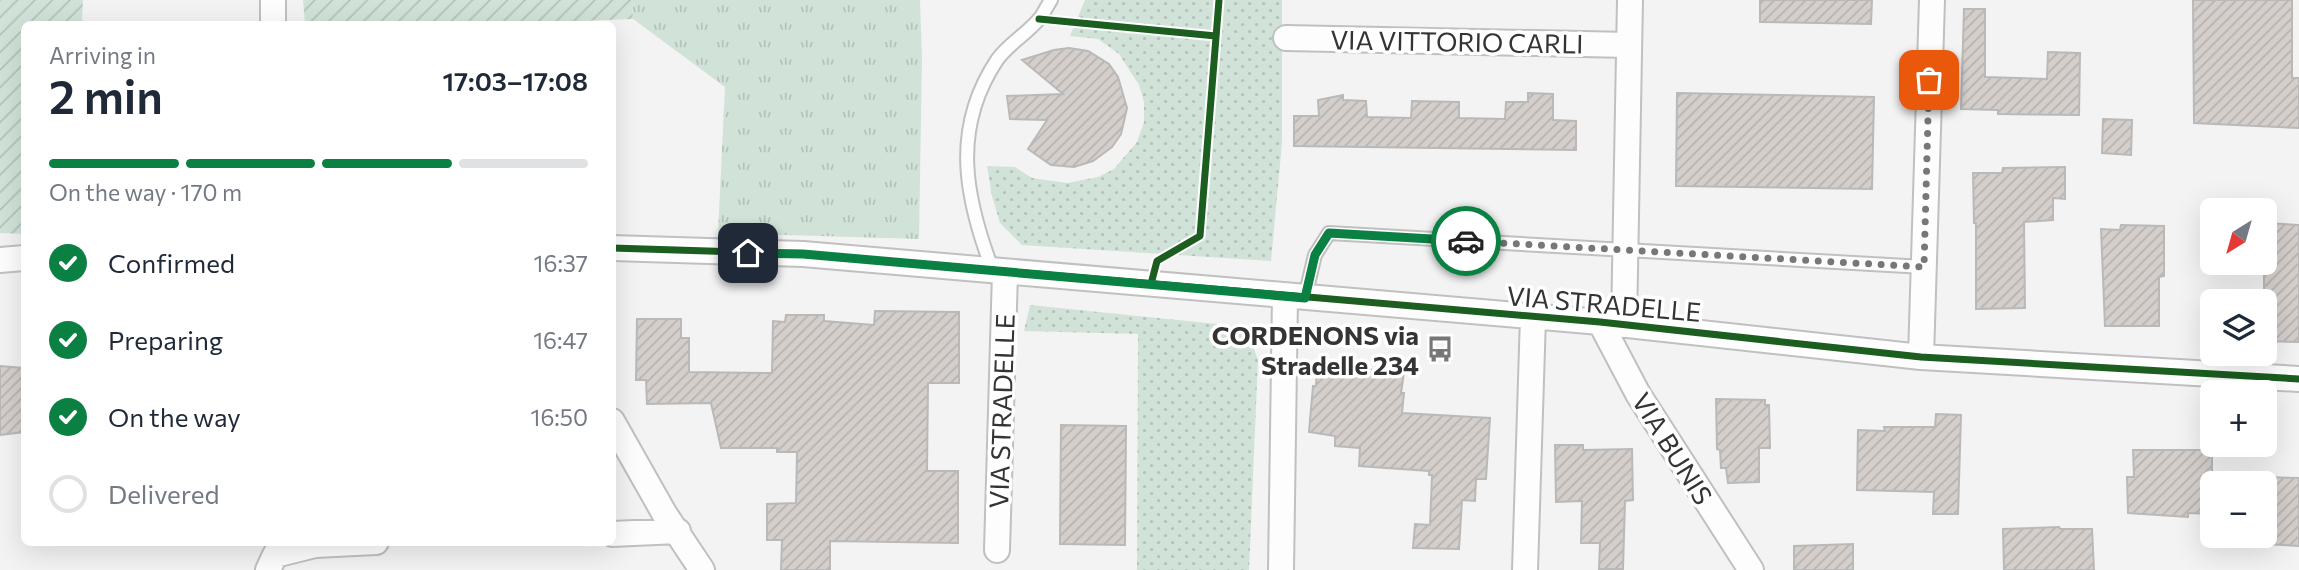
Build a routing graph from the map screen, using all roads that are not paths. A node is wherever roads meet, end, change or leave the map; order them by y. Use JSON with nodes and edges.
{"nodes":[{"id":1,"x":273,"y":0,"type":"edge"},
{"id":2,"x":1051,"y":0,"type":"edge"},
{"id":3,"x":1630,"y":0,"type":"edge"},
{"id":4,"x":1932,"y":0,"type":"edge"},
{"id":5,"x":273,"y":21,"type":"edge"},
{"id":6,"x":1286,"y":38,"type":"dead end"},
{"id":7,"x":1629,"y":45,"type":"junction"},
{"id":8,"x":616,"y":248,"type":"edge"},
{"id":9,"x":1625,"y":249,"type":"junction"},
{"id":10,"x":21,"y":258,"type":"edge"},
{"id":11,"x":0,"y":260,"type":"edge"},
{"id":12,"x":1924,"y":267,"type":"junction"},
{"id":13,"x":999,"y":271,"type":"junction"},
{"id":14,"x":1295,"y":297,"type":"junction"},
{"id":15,"x":1533,"y":317,"type":"junction"},
{"id":16,"x":1612,"y":323,"type":"junction"},
{"id":17,"x":1921,"y":357,"type":"junction"},
{"id":18,"x":2299,"y":379,"type":"edge"},
{"id":19,"x":616,"y":428,"type":"edge"},
{"id":20,"x":678,"y":531,"type":"junction"},
{"id":21,"x":616,"y":534,"type":"edge"},
{"id":22,"x":311,"y":546,"type":"edge"},
{"id":23,"x":997,"y":550,"type":"dead end"},
{"id":24,"x":268,"y":570,"type":"edge"},
{"id":25,"x":702,"y":570,"type":"edge"},
{"id":26,"x":1281,"y":570,"type":"edge"},
{"id":27,"x":1525,"y":570,"type":"edge"},
{"id":28,"x":1751,"y":570,"type":"edge"}],
"edges":[{"from":1,"to":5,"type":"street"},
{"from":2,"to":13,"type":"lane"},
{"from":3,"to":7,"type":"street"},
{"from":4,"to":12,"type":"street"},
{"from":6,"to":7,"type":"street","name":"VIA VITTORIO CARLI"},
{"from":7,"to":9,"type":"street"},
{"from":8,"to":13,"type":"street","name":"VIA STRADELLE"},
{"from":9,"to":12,"type":"lane"},
{"from":9,"to":14,"type":"lane"},
{"from":9,"to":16,"type":"street"},
{"from":10,"to":11,"type":"street"},
{"from":12,"to":17,"type":"street"},
{"from":13,"to":14,"type":"street","name":"VIA STRADELLE"},
{"from":13,"to":23,"type":"street","name":"VIA STRADELLE"},
{"from":14,"to":15,"type":"street","name":"VIA STRADELLE"},
{"from":14,"to":26,"type":"street"},
{"from":15,"to":16,"type":"street","name":"VIA STRADELLE"},
{"from":15,"to":27,"type":"street","name":"VIA STRADELLE"},
{"from":16,"to":17,"type":"street","name":"VIA STRADELLE"},
{"from":16,"to":28,"type":"street","name":"VIA BUNIS"},
{"from":17,"to":18,"type":"street","name":"VIA STRADELLE"},
{"from":19,"to":20,"type":"street"},
{"from":20,"to":21,"type":"street"},
{"from":20,"to":25,"type":"street"},
{"from":22,"to":24,"type":"street"}]}
